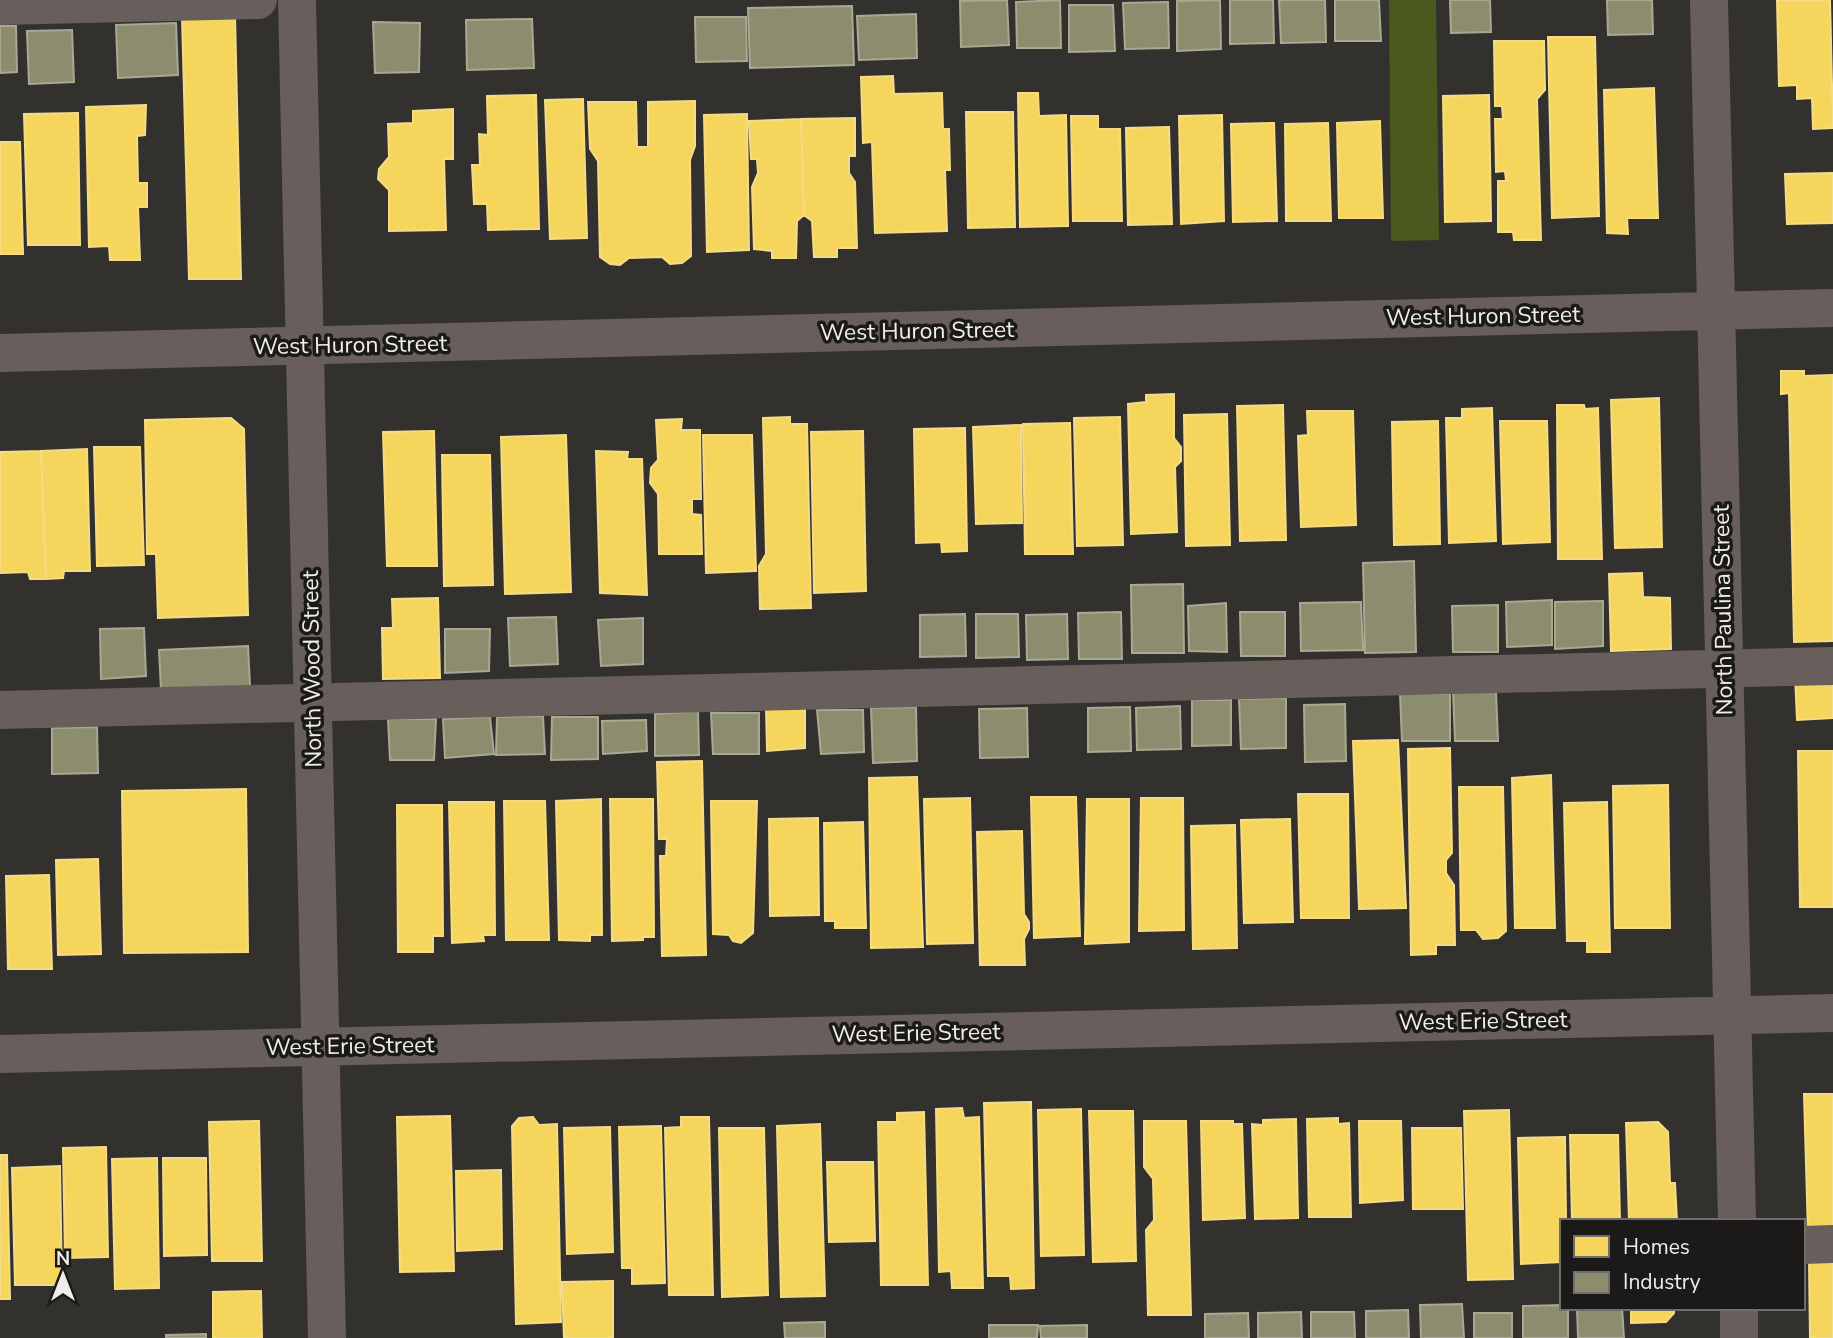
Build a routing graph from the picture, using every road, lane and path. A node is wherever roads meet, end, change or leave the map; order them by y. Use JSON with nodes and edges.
{"nodes":[{"id":1,"x":258,"y":0,"type":"edge"},
{"id":2,"x":298,"y":0,"type":"edge"},
{"id":3,"x":1709,"y":0,"type":"edge"},
{"id":4,"x":0,"y":6,"type":"edge"},
{"id":5,"x":1833,"y":308,"type":"edge"},
{"id":6,"x":1716,"y":311,"type":"junction"},
{"id":7,"x":305,"y":346,"type":"junction"},
{"id":8,"x":0,"y":353,"type":"edge"},
{"id":9,"x":1833,"y":666,"type":"edge"},
{"id":10,"x":1724,"y":670,"type":"junction"},
{"id":11,"x":313,"y":703,"type":"junction"},
{"id":12,"x":0,"y":710,"type":"edge"},
{"id":13,"x":1833,"y":1013,"type":"edge"},
{"id":14,"x":1732,"y":1016,"type":"junction"},
{"id":15,"x":321,"y":1046,"type":"junction"},
{"id":16,"x":0,"y":1054,"type":"edge"},
{"id":17,"x":1737,"y":1219,"type":"edge"},
{"id":18,"x":1833,"y":1244,"type":"edge"},
{"id":19,"x":1805,"y":1245,"type":"edge"},
{"id":20,"x":1739,"y":1310,"type":"edge"},
{"id":21,"x":327,"y":1338,"type":"edge"},
{"id":22,"x":1740,"y":1338,"type":"edge"}],
"edges":[{"from":1,"to":4,"type":"street"},
{"from":2,"to":7,"type":"street","name":"North Wood Street"},
{"from":3,"to":6,"type":"street","name":"North Paulina Street"},
{"from":5,"to":6,"type":"street","name":"West Huron Street"},
{"from":6,"to":7,"type":"street","name":"West Huron Street"},
{"from":6,"to":10,"type":"street","name":"North Paulina Street"},
{"from":7,"to":8,"type":"street","name":"West Huron Street"},
{"from":7,"to":11,"type":"street","name":"North Wood Street"},
{"from":9,"to":10,"type":"street"},
{"from":10,"to":11,"type":"street"},
{"from":10,"to":14,"type":"street","name":"North Paulina Street"},
{"from":11,"to":12,"type":"street"},
{"from":11,"to":15,"type":"street","name":"North Wood Street"},
{"from":13,"to":14,"type":"street","name":"West Erie Street"},
{"from":14,"to":15,"type":"street","name":"West Erie Street"},
{"from":14,"to":17,"type":"street","name":"North Paulina Street"},
{"from":15,"to":16,"type":"street","name":"West Erie Street"},
{"from":15,"to":21,"type":"street","name":"North Wood Street"},
{"from":18,"to":19,"type":"street"},
{"from":20,"to":22,"type":"street"}]}
